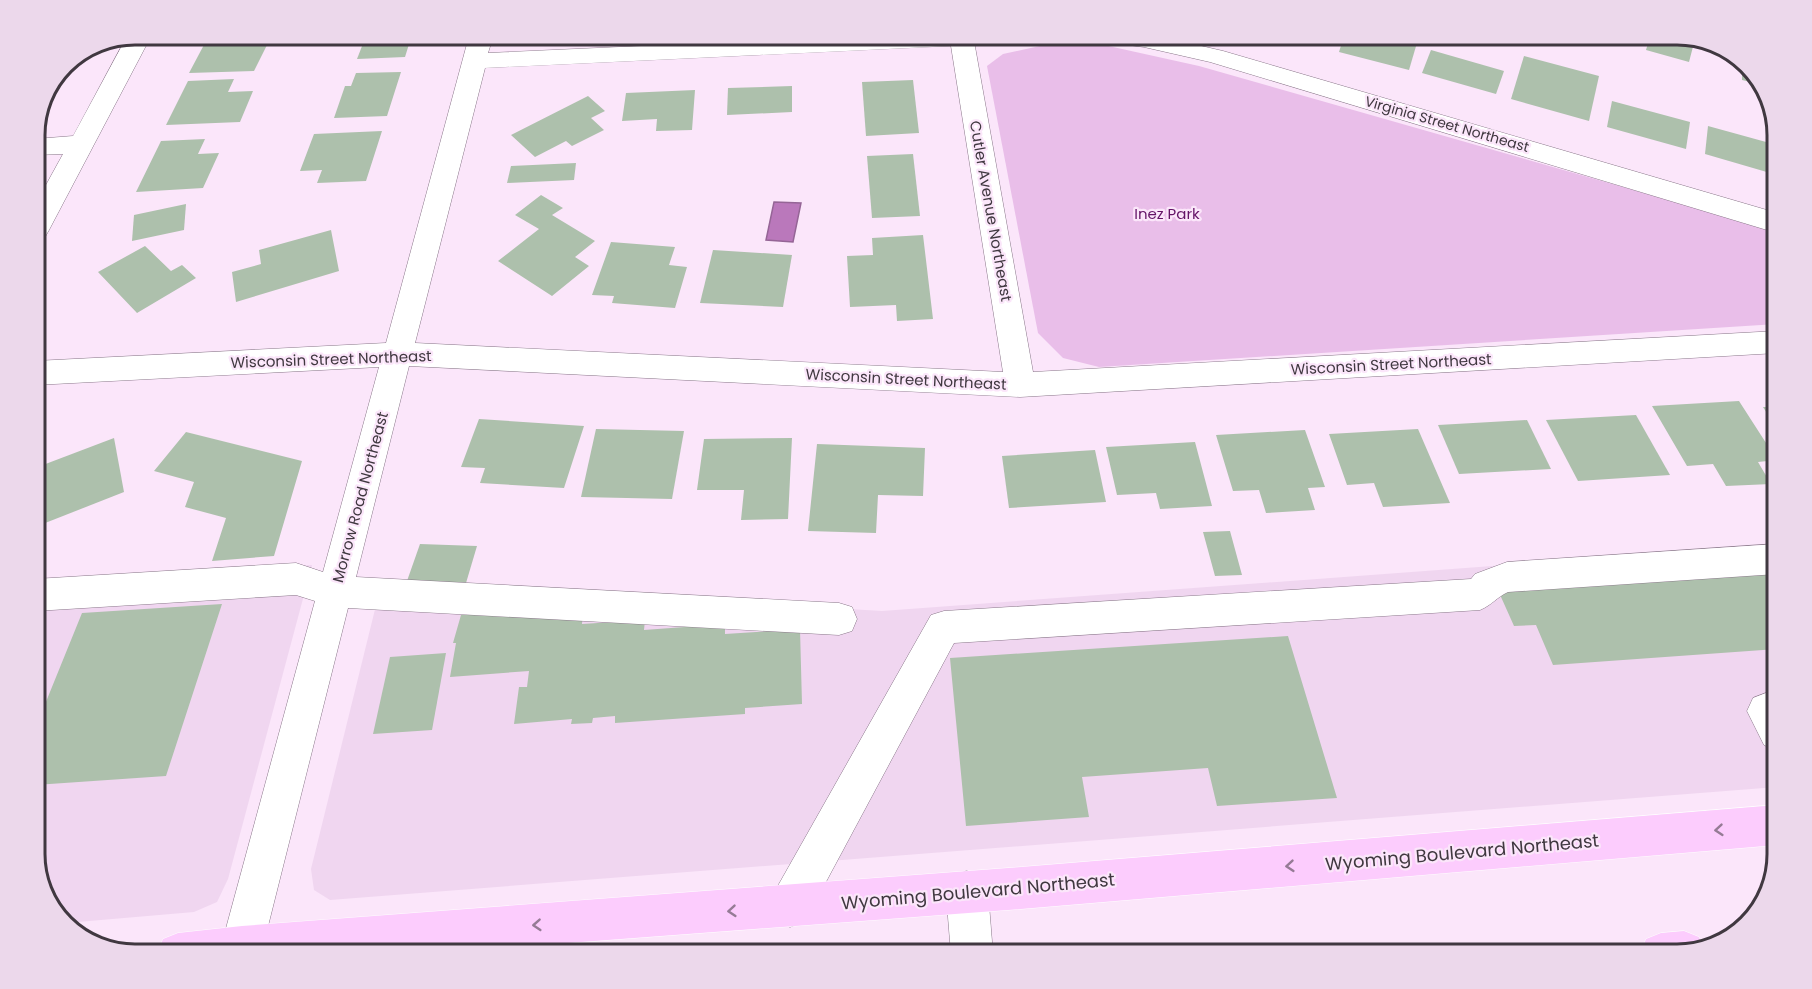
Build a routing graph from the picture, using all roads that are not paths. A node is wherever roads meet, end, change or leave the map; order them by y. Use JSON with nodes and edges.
{"nodes":[{"id":1,"x":134,"y":45,"type":"edge"},
{"id":2,"x":702,"y":45,"type":"edge"},
{"id":3,"x":964,"y":45,"type":"edge"},
{"id":4,"x":1166,"y":45,"type":"edge"},
{"id":5,"x":478,"y":51,"type":"edge"},
{"id":6,"x":82,"y":144,"type":"junction"},
{"id":7,"x":45,"y":146,"type":"edge"},
{"id":8,"x":45,"y":212,"type":"edge"},
{"id":9,"x":1767,"y":220,"type":"edge"},
{"id":10,"x":1767,"y":343,"type":"edge"},
{"id":11,"x":397,"y":354,"type":"junction"},
{"id":12,"x":45,"y":372,"type":"edge"},
{"id":13,"x":1020,"y":385,"type":"junction"},
{"id":14,"x":1767,"y":560,"type":"edge"},
{"id":15,"x":336,"y":592,"type":"junction"},
{"id":16,"x":45,"y":594,"type":"edge"},
{"id":17,"x":839,"y":619,"type":"dead end"},
{"id":18,"x":1767,"y":826,"type":"edge"},
{"id":19,"x":967,"y":892,"type":"junction"},
{"id":20,"x":790,"y":906,"type":"junction"},
{"id":21,"x":451,"y":943,"type":"edge"},
{"id":22,"x":243,"y":944,"type":"edge"},
{"id":23,"x":425,"y":944,"type":"edge"},
{"id":24,"x":971,"y":944,"type":"edge"}],
"edges":[{"from":1,"to":6,"type":"street"},
{"from":2,"to":5,"type":"street"},
{"from":3,"to":13,"type":"street","name":"Cutler Avenue Northeast"},
{"from":4,"to":9,"type":"street","name":"Virginia Street Northeast"},
{"from":5,"to":11,"type":"street","name":"Morrow Road Northeast"},
{"from":6,"to":7,"type":"street"},
{"from":6,"to":8,"type":"street"},
{"from":10,"to":13,"type":"street","name":"Wisconsin Street Northeast"},
{"from":11,"to":12,"type":"street","name":"Wisconsin Street Northeast"},
{"from":11,"to":13,"type":"street","name":"Wisconsin Street Northeast"},
{"from":11,"to":15,"type":"street","name":"Morrow Road Northeast"},
{"from":14,"to":20,"type":"street"},
{"from":15,"to":16,"type":"street"},
{"from":15,"to":17,"type":"street"},
{"from":15,"to":22,"type":"street","name":"Morrow Road Northeast"},
{"from":18,"to":19,"type":"main road","name":"Wyoming Boulevard Northeast","one_way":true},
{"from":19,"to":20,"type":"main road","name":"Wyoming Boulevard Northeast"},
{"from":19,"to":24,"type":"street"},
{"from":20,"to":21,"type":"main road","name":"Wyoming Boulevard Northeast","one_way":true},
{"from":21,"to":23,"type":"main road","name":"Wyoming Boulevard Northeast"}]}
